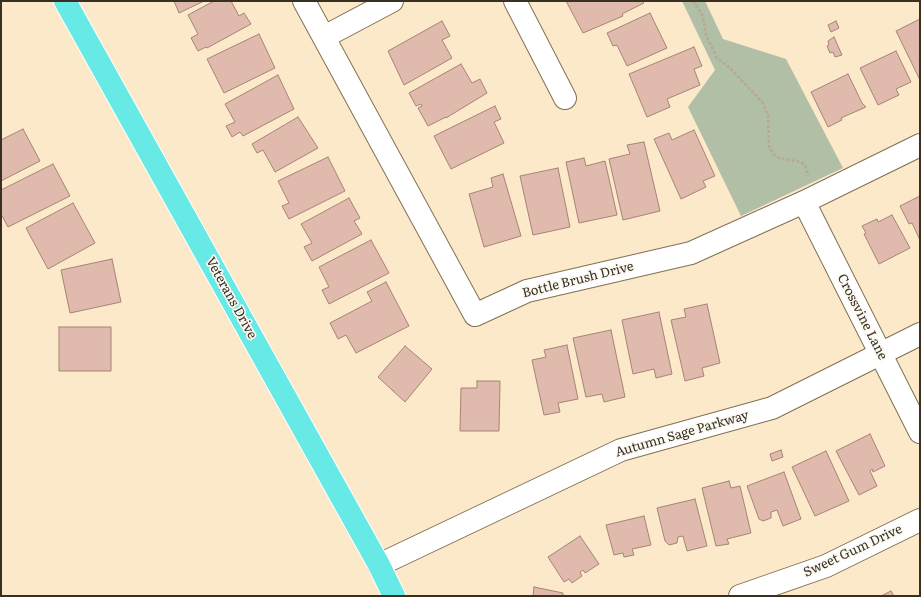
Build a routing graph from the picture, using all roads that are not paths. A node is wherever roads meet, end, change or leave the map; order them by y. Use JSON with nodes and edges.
{"nodes":[{"id":1,"x":65,"y":1,"type":"edge"},
{"id":2,"x":304,"y":1,"type":"edge"},
{"id":3,"x":392,"y":1,"type":"edge"},
{"id":4,"x":515,"y":1,"type":"edge"},
{"id":5,"x":324,"y":37,"type":"junction"},
{"id":6,"x":565,"y":98,"type":"dead end"},
{"id":7,"x":920,"y":145,"type":"edge"},
{"id":8,"x":804,"y":202,"type":"junction"},
{"id":9,"x":920,"y":334,"type":"edge"},
{"id":10,"x":880,"y":354,"type":"junction"},
{"id":11,"x":920,"y":432,"type":"edge"},
{"id":12,"x":920,"y":520,"type":"edge"},
{"id":13,"x":379,"y":565,"type":"junction"},
{"id":14,"x":394,"y":596,"type":"edge"},
{"id":15,"x":740,"y":596,"type":"edge"}],
"edges":[{"from":1,"to":13,"type":"main road","name":"Veterans Drive"},
{"from":2,"to":5,"type":"street","name":"Bottle Brush Drive"},
{"from":3,"to":5,"type":"street"},
{"from":4,"to":6,"type":"street"},
{"from":5,"to":8,"type":"street","name":"Bottle Brush Drive"},
{"from":7,"to":8,"type":"street","name":"Bottle Brush Drive"},
{"from":8,"to":10,"type":"street","name":"Crossvine Lane"},
{"from":9,"to":10,"type":"street","name":"Autumn Sage Parkway"},
{"from":10,"to":11,"type":"street","name":"Crossvine Lane"},
{"from":10,"to":13,"type":"street","name":"Autumn Sage Parkway"},
{"from":12,"to":15,"type":"street","name":"Sweet Gum Drive"},
{"from":13,"to":14,"type":"main road","name":"Veterans Drive"}]}
